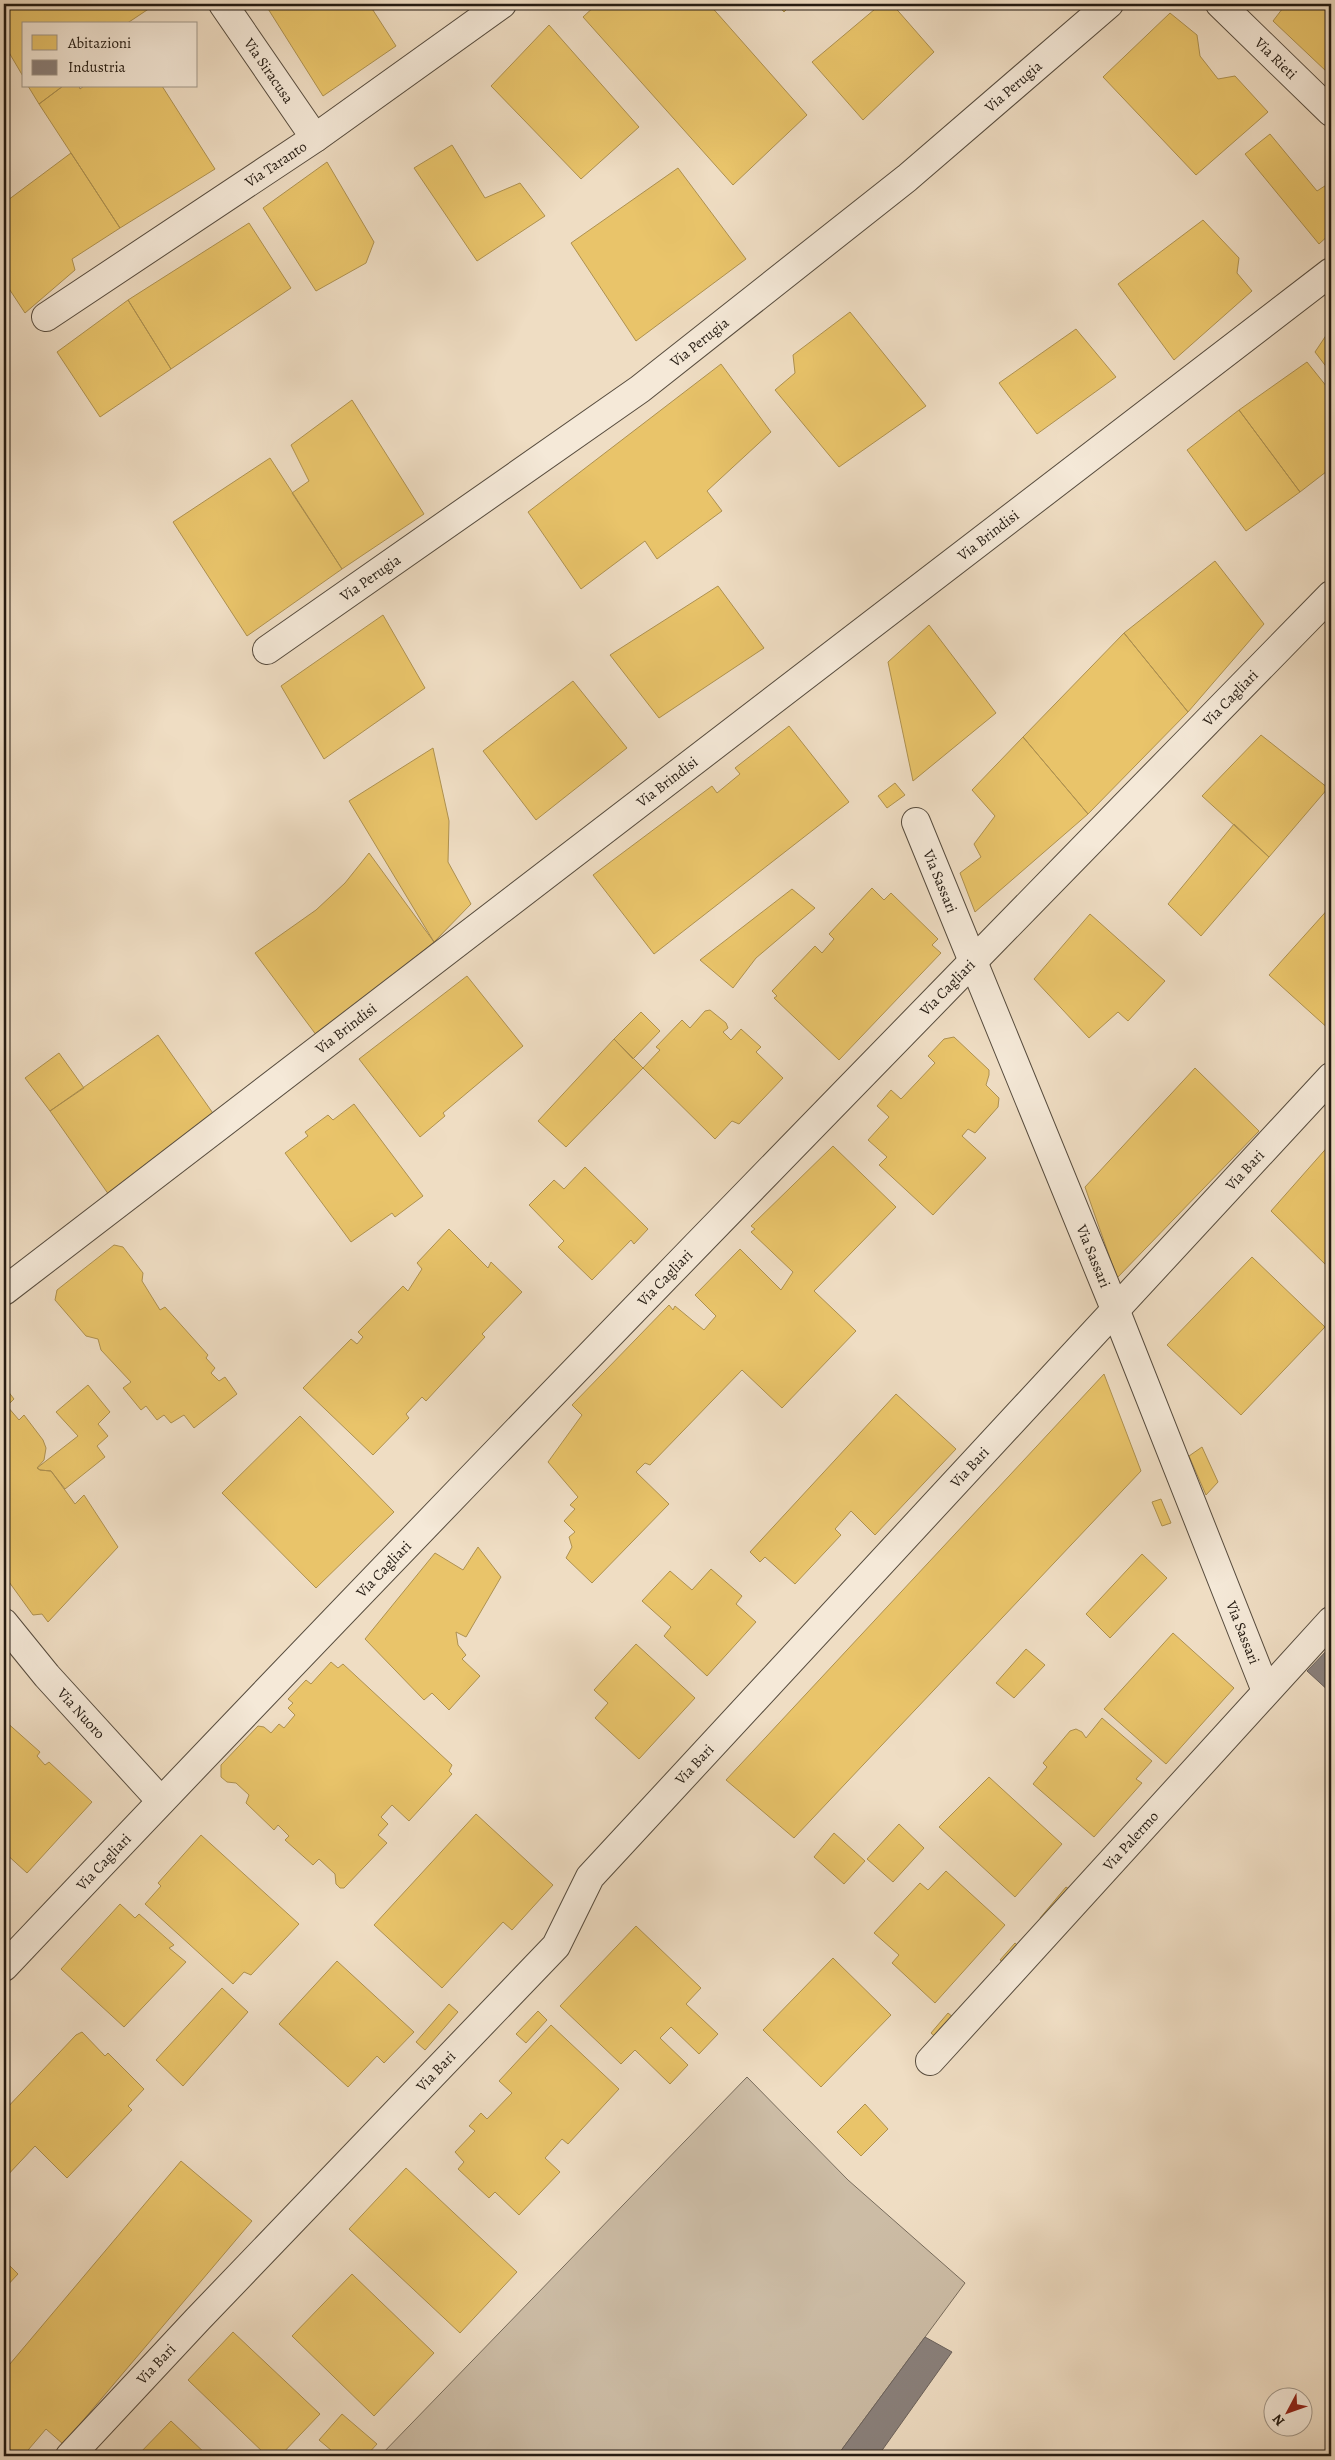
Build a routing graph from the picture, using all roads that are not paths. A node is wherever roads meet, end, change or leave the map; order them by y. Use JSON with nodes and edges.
{"nodes":[{"id":1,"x":223,"y":4,"type":"edge"},
{"id":2,"x":502,"y":4,"type":"edge"},
{"id":3,"x":1110,"y":4,"type":"edge"},
{"id":4,"x":1220,"y":4,"type":"edge"},
{"id":5,"x":1331,"y":112,"type":"edge"},
{"id":6,"x":315,"y":138,"type":"junction"},
{"id":7,"x":1331,"y":272,"type":"edge"},
{"id":8,"x":46,"y":317,"type":"dead end"},
{"id":9,"x":1331,"y":595,"type":"edge"},
{"id":10,"x":267,"y":650,"type":"dead end"},
{"id":11,"x":916,"y":822,"type":"dead end"},
{"id":12,"x":974,"y":961,"type":"junction"},
{"id":13,"x":1331,"y":1077,"type":"edge"},
{"id":14,"x":4,"y":1291,"type":"edge"},
{"id":15,"x":1115,"y":1308,"type":"junction"},
{"id":16,"x":1331,"y":1621,"type":"edge"},
{"id":17,"x":4,"y":1623,"type":"edge"},
{"id":18,"x":1266,"y":1691,"type":"junction"},
{"id":19,"x":161,"y":1801,"type":"junction"},
{"id":20,"x":4,"y":1967,"type":"edge"},
{"id":21,"x":930,"y":2061,"type":"dead end"},
{"id":22,"x":70,"y":2456,"type":"edge"}],
"edges":[{"from":1,"to":6,"type":"street","name":"Via Siracusa"},
{"from":2,"to":6,"type":"street","name":"Via Taranto"},
{"from":3,"to":10,"type":"street","name":"Via Perugia"},
{"from":4,"to":5,"type":"street","name":"Via Rieti"},
{"from":6,"to":8,"type":"street","name":"Via Taranto"},
{"from":7,"to":14,"type":"street","name":"Via Brindisi"},
{"from":9,"to":12,"type":"street","name":"Via Cagliari"},
{"from":11,"to":12,"type":"street","name":"Via Sassari"},
{"from":12,"to":15,"type":"street","name":"Via Sassari"},
{"from":12,"to":19,"type":"street","name":"Via Cagliari"},
{"from":13,"to":15,"type":"street","name":"Via Bari"},
{"from":15,"to":18,"type":"street","name":"Via Sassari"},
{"from":15,"to":22,"type":"street","name":"Via Bari"},
{"from":16,"to":18,"type":"street","name":"Via Palermo"},
{"from":17,"to":19,"type":"street","name":"Via Nuoro"},
{"from":18,"to":21,"type":"street","name":"Via Palermo"},
{"from":19,"to":20,"type":"street","name":"Via Cagliari"}]}
